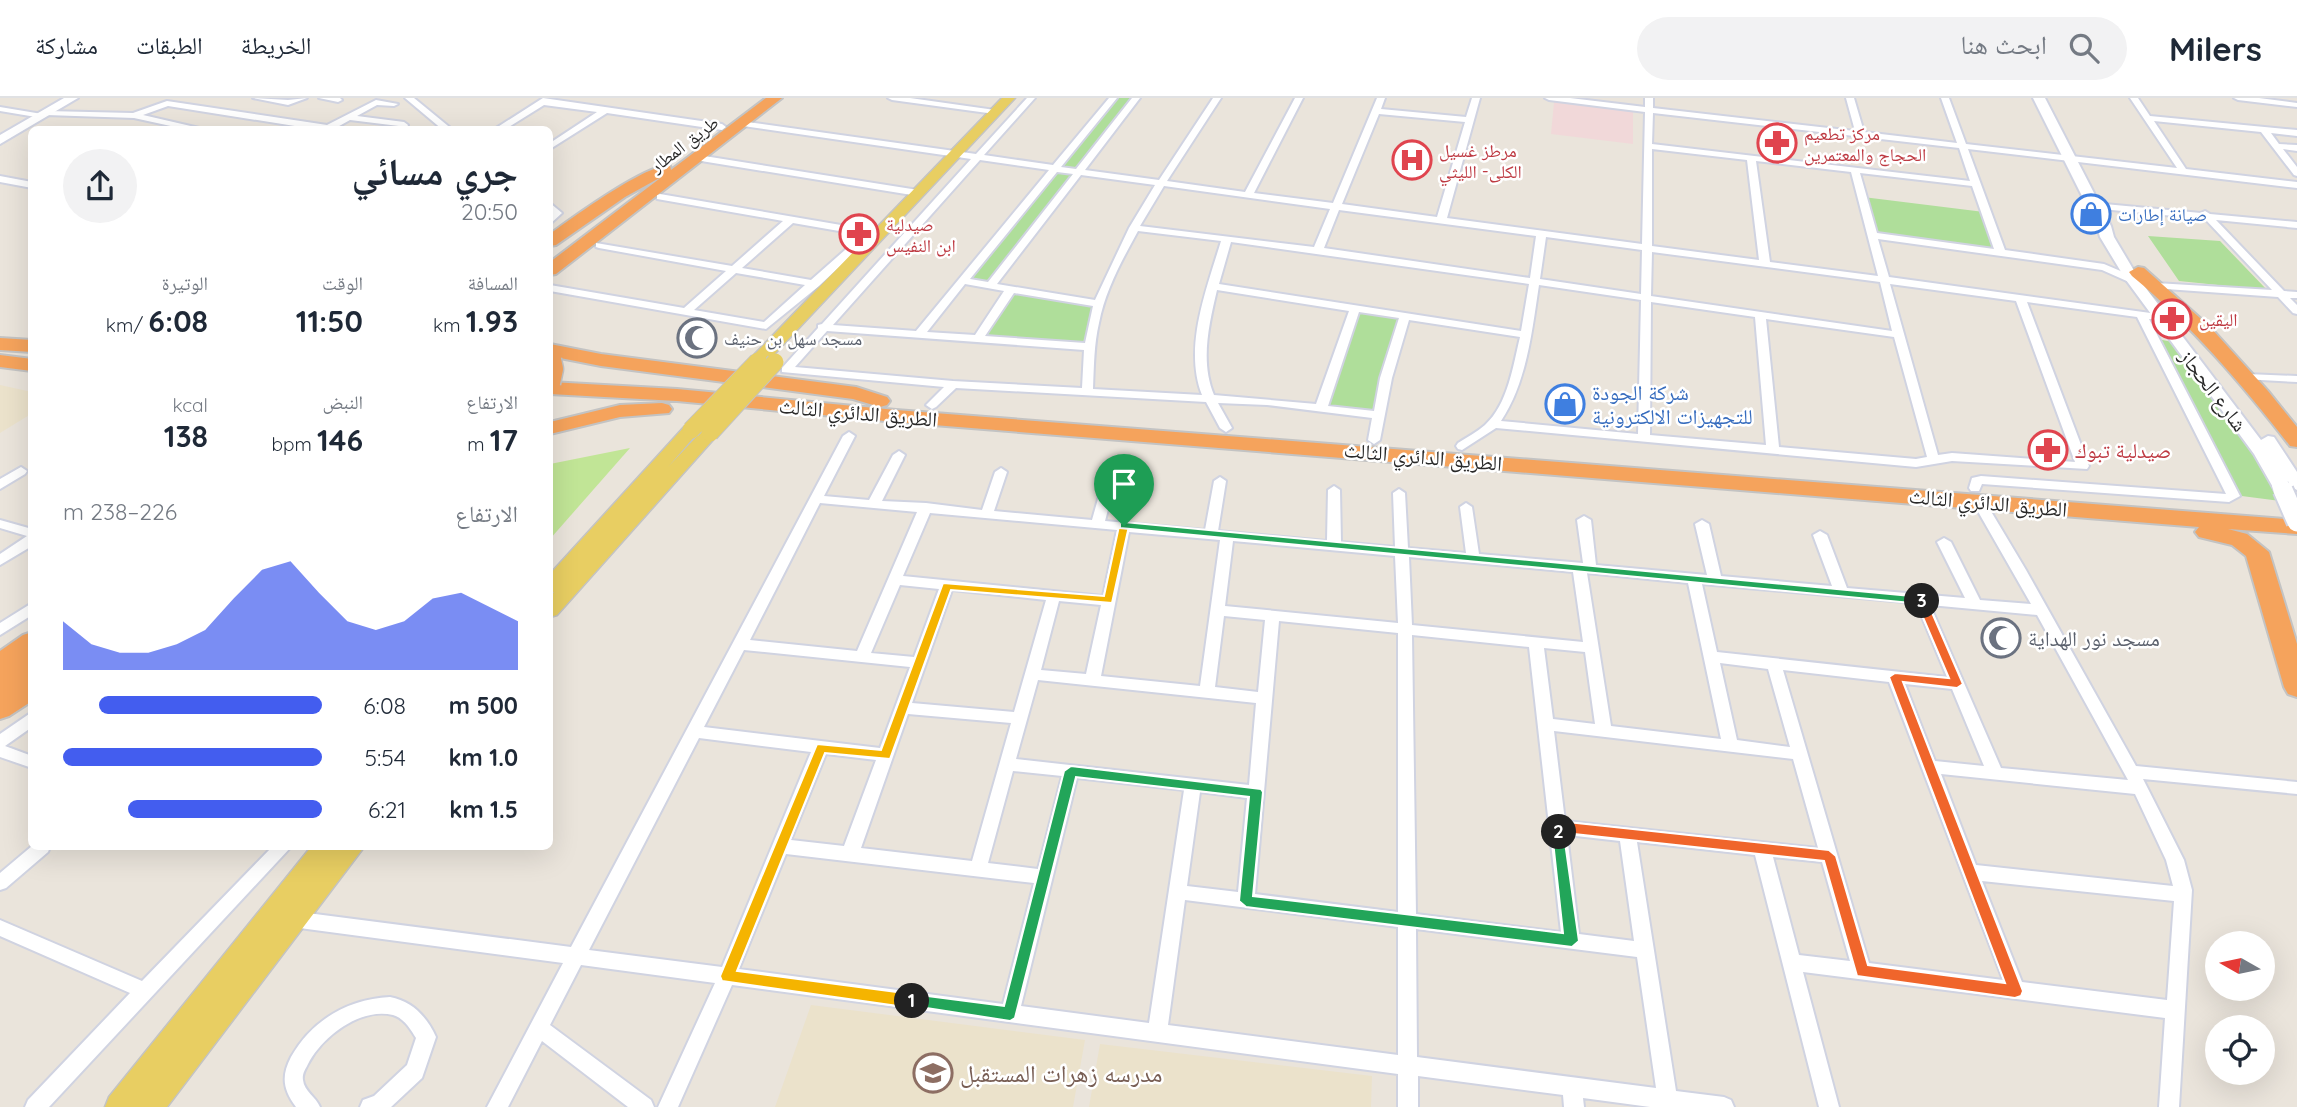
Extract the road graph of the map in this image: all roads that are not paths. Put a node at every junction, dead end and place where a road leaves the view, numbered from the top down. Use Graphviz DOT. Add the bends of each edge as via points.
graph roads {
  1 [pos="72,98"];
  2 [pos="257,98"];
  3 [pos="303,98"];
  4 [pos="323,98"];
  5 [pos="409,98"];
  6 [pos="762,98"];
  7 [pos="775,98"];
  8 [pos="892,98"];
  9 [pos="1009,98"];
  10 [pos="1020,98"];
  11 [pos="1031,98"];
  12 [pos="1113,98"];
  13 [pos="1136,98"];
  14 [pos="1217,98"];
  15 [pos="1299,98"];
  16 [pos="1381,98"];
  17 [pos="1476,98"];
  18 [pos="1549,98"];
  19 [pos="1649,98"];
  20 [pos="1844,98"];
  21 [pos="1850,98"];
  22 [pos="1945,98"];
  23 [pos="2039,98"];
  24 [pos="2134,98"];
  25 [pos="2238,98"];
  26 [pos="338,100"];
  27 [pos="545,100"];
  28 [pos="394,104"];
  29 [pos="2297,105"];
  30 [pos="2,110"];
  31 [pos="1649,110"];
  32 [pos="605,111"];
  33 [pos="1376,111"];
  34 [pos="995,112"];
  35 [pos="44,114"];
  36 [pos="134,116"];
  37 [pos="348,117"];
  38 [pos="2149,118"];
  39 [pos="363,119"];
  40 [pos="1469,120"];
  41 [pos="743,123"];
  42 [pos="404,125"];
  43 [pos="184,126"];
  44 [pos="308,126"];
  45 [pos="332,126"];
  46 [pos="441,126"];
  47 [pos="503,126"];
  48 [pos="722,127"];
  49 [pos="2264,130"];
  50 [pos="2297,133"];
  51 [pos="1860,134"];
  52 [pos="0,140"];
  53 [pos="553,144"];
  54 [pos="1961,145"];
  55 [pos="1648,146"];
  56 [pos="2276,146"];
  57 [pos="2297,148"];
  58 [pos="965,156"];
  59 [pos="2070,158"];
  60 [pos="1751,159"];
  61 [pos="694,161"];
  62 [pos="665,169"];
  63 [pos="1054,169"];
  64 [pos="1855,171"];
  65 [pos="1079,172"];
  66 [pos="2183,172"];
  67 [pos="2297,173"];
  68 [pos="0,179"];
  69 [pos="1161,183"];
  70 [pos="28,184"];
  71 [pos="1975,184"];
  72 [pos="2297,185"];
  73 [pos="918,193"];
  74 [pos="1248,195"];
  75 [pos="660,197"];
  76 [pos="1336,206"];
  77 [pos="2094,206"];
  78 [pos="2205,215"];
  79 [pos="609,219"];
  80 [pos="791,219"];
  81 [pos="1441,221"];
  82 [pos="2282,223"];
  83 [pos="2297,225"];
  84 [pos="1134,228"];
  85 [pos="874,234"];
  86 [pos="1541,235"];
  87 [pos="1873,235"];
  88 [pos="2297,237"];
  89 [pos="1227,238"];
  90 [pos="553,239"];
  91 [pos="599,245"];
  92 [pos="1318,250"];
  93 [pos="1648,250"];
  94 [pos="2000,251"];
  95 [pos="553,255"];
  96 [pos="1765,265"];
  97 [pos="553,267"];
  98 [pos="735,269"];
  99 [pos="2136,276"];
  100 [pos="1533,280"];
  101 [pos="964,281"];
  102 [pos="1886,281"];
  103 [pos="553,283"];
  104 [pos="815,284"];
  105 [pos="990,286"];
  106 [pos="1213,286"];
  107 [pos="2156,286"];
  108 [pos="553,287"];
  109 [pos="1011,289"];
  110 [pos="2280,293"];
  111 [pos="2297,295"];
  112 [pos="1646,297"];
  113 [pos="2020,298"];
  114 [pos="1098,304"];
  115 [pos="1355,308"];
  116 [pos="2297,311"];
  117 [pos="686,312"];
  118 [pos="1760,314"];
  119 [pos="2141,314"];
  120 [pos="1405,316"];
  121 [pos="2161,317"];
  122 [pos="822,327"];
  123 [pos="919,334"];
  124 [pos="1525,335"];
  125 [pos="1899,335"];
  126 [pos="0,336"];
  127 [pos="28,336"];
  128 [pos="978,339"];
  129 [pos="0,344"];
  130 [pos="28,346"];
  131 [pos="1090,347"];
  132 [pos="0,354"];
  133 [pos="28,355"];
  134 [pos="0,361"];
  135 [pos="553,361"];
  136 [pos="767,361"];
  137 [pos="28,364"];
  138 [pos="2247,377"];
  139 [pos="2297,379"];
  140 [pos="953,384"];
  141 [pos="553,386"];
  142 [pos="1087,393"];
  143 [pos="1211,399"];
  144 [pos="932,405"];
  145 [pos="1321,408"];
  146 [pos="896,415"];
  147 [pos="1377,415"];
  148 [pos="1493,425"];
  149 [pos="553,427"];
  150 [pos="1226,428"];
  151 [pos="701,431"];
  152 [pos="849,436"];
  153 [pos="1644,439"];
  154 [pos="1374,440"];
  155 [pos="2297,441"];
  156 [pos="1462,446"];
  157 [pos="1773,450"];
  158 [pos="899,455"];
  159 [pos="1498,456"];
  160 [pos="1933,458"];
  161 [pos="21,471"];
  162 [pos="1112,471"];
  163 [pos="1001,472"];
  164 [pos="1220,481"];
  165 [pos="0,485"];
  166 [pos="2289,485"];
  167 [pos="1334,490"];
  168 [pos="1399,493"];
  169 [pos="1981,497"];
  170 [pos="818,499"];
  171 [pos="874,503"];
  172 [pos="1466,507"];
  173 [pos="926,508"];
  174 [pos="2297,512"];
  175 [pos="987,513"];
  176 [pos="1584,520"];
  177 [pos="1098,523"];
  178 [pos="0,524"];
  179 [pos="1702,524"];
  180 [pos="2297,524"];
  181 [pos="1124,526"];
  182 [pos="28,532"];
  183 [pos="1211,533"];
  184 [pos="1227,535"];
  185 [pos="1820,535"];
  186 [pos="28,542"];
  187 [pos="1944,542"];
  188 [pos="1334,545"];
  189 [pos="1402,551"];
  190 [pos="1473,558"];
  191 [pos="0,560"];
  192 [pos="1585,568"];
  193 [pos="1694,578"];
  194 [pos="895,580"];
  195 [pos="1715,580"];
  196 [pos="553,583"];
  197 [pos="947,585"];
  198 [pos="1841,591"];
  199 [pos="1054,596"];
  200 [pos="1921,599"];
  201 [pos="1108,601"];
  202 [pos="1975,604"];
  203 [pos="553,607"];
  204 [pos="1217,610"];
  205 [pos="2041,610"];
  206 [pos="28,611"];
  207 [pos="1272,616"];
  208 [pos="28,624"];
  209 [pos="0,630"];
  210 [pos="1405,630"];
  211 [pos="1536,643"];
  212 [pos="0,644"];
  213 [pos="28,644"];
  214 [pos="741,644"];
  215 [pos="1592,648"];
  216 [pos="862,657"];
  217 [pos="1711,657"];
  218 [pos="919,663"];
  219 [pos="0,664"];
  220 [pos="1774,664"];
  221 [pos="28,665"];
  222 [pos="1031,674"];
  223 [pos="1895,677"];
  224 [pos="1093,681"];
  225 [pos="1957,684"];
  226 [pos="0,686"];
  227 [pos="2297,687"];
  228 [pos="28,690"];
  229 [pos="1207,692"];
  230 [pos="1264,698"];
  231 [pos="903,708"];
  232 [pos="0,709"];
  233 [pos="1019,718"];
  234 [pos="28,721"];
  235 [pos="1545,724"];
  236 [pos="1604,731"];
  237 [pos="696,732"];
  238 [pos="0,742"];
  239 [pos="1730,746"];
  240 [pos="821,747"];
  241 [pos="0,751"];
  242 [pos="1800,754"];
  243 [pos="885,755"];
  244 [pos="28,761"];
  245 [pos="1007,764"];
  246 [pos="1930,766"];
  247 [pos="1071,771"];
  248 [pos="2132,772"];
  249 [pos="1995,773"];
  250 [pos="1193,786"];
  251 [pos="2140,788"];
  252 [pos="2297,788"];
  253 [pos="1256,792"];
  254 [pos="1558,827"];
  255 [pos="1627,834"];
  256 [pos="781,846"];
  257 [pos="1762,849"];
  258 [pos="39,850"];
  259 [pos="273,850"];
  260 [pos="324,850"];
  261 [pos="349,850"];
  262 [pos="850,854"];
  263 [pos="1829,856"];
  264 [pos="978,869"];
  265 [pos="1971,872"];
  266 [pos="1044,877"];
  267 [pos="0,884"];
  268 [pos="1178,892"];
  269 [pos="2183,895"];
  270 [pos="1246,901"];
  271 [pos="292,919"];
  272 [pos="1406,920"];
  273 [pos="0,928"];
  274 [pos="1572,941"];
  275 [pos="1645,950"];
  276 [pos="576,957"];
  277 [pos="1791,962"];
  278 [pos="1862,971"];
  279 [pos="727,976"];
  280 [pos="145,991"];
  281 [pos="2015,991"];
  282 [pos="2174,1010"];
  283 [pos="1010,1013"];
  284 [pos="539,1028"];
  285 [pos="1157,1033"];
  286 [pos="1408,1066"];
  287 [pos="1573,1097"];
  288 [pos="1668,1100"];
  289 [pos="36,1107"];
  290 [pos="120,1107"];
  291 [pos="149,1107"];
  292 [pos="310,1107"];
  293 [pos="370,1107"];
  294 [pos="497,1107"];
  295 [pos="644,1107"];
  296 [pos="668,1107"];
  297 [pos="1408,1107"];
  298 [pos="1724,1107"];
  299 [pos="1829,1107"];
  300 [pos="2169,1107"];
  1 -- 35 [label="main road"];
  2 -- 3 [label="street" via="288,103"];
  4 -- 26 [label="street"];
  5 -- 28 [label="street"];
  5 -- 46 [label="street" via="422,104"];
  6 -- 48 [label="highway, طريق المطار"];
  7 -- 41 [label="highway, طريق المطار"];
  8 -- 34 [label="street"];
  9 -- 34 [label="main road"];
  10 -- 58 [label="main road"];
  11 -- 58 [label="street"];
  12 -- 63 [label="street"];
  13 -- 65 [label="street"];
  14 -- 69 [label="street"];
  15 -- 74 [label="street"];
  16 -- 33 [label="street"];
  17 -- 40 [label="street"];
  18 -- 31 [label="street"];
  19 -- 31 [label="street"];
  20 -- 21 [label="street"];
  21 -- 51 [label="street"];
  22 -- 54 [label="street"];
  23 -- 59 [label="main road, شارع الحجاز"];
  24 -- 38 [label="street"];
  25 -- 29 [label="street"];
  27 -- 32 [label="street"];
  27 -- 47 [label="street"];
  28 -- 37 [label="street" via="376,102"];
  28 -- 39 [label="street"];
  30 -- 35 [label="street"];
  31 -- 51 [label="street"];
  31 -- 55 [label="street"];
  32 -- 48 [label="street"];
  32 -- 53 [label="street"];
  33 -- 40 [label="street"];
  33 -- 76 [label="street"];
  34 -- 58 [label="main road"];
  35 -- 36 [label="street"];
  35 -- 52 [label="main road"];
  36 -- 43 [label="street"];
  36 -- 44 [label="street" via="167,103"];
  37 -- 39 [label="street"];
  37 -- 45 [label="street"];
  38 -- 49 [label="street"];
  38 -- 66 [label="street"];
  39 -- 42 [label="street"];
  40 -- 81 [label="street"];
  41 -- 58 [label="street"];
  41 -- 61 [label="highway, طريق المطار"];
  48 -- 62 [label="highway, طريق المطار"];
  49 -- 50 [label="street"];
  49 -- 56 [label="street"];
  51 -- 54 [label="street"];
  54 -- 59 [label="street"];
  54 -- 71 [label="street"];
  55 -- 60 [label="street"];
  55 -- 93 [label="street"];
  56 -- 57 [label="street"];
  56 -- 67 [label="street"];
  58 -- 63 [label="street"];
  58 -- 73 [label="main road"];
  58 -- 122 [label="street"];
  58 -- 136 [label="main road"];
  59 -- 66 [label="street"];
  59 -- 77 [label="main road, شارع الحجاز"];
  60 -- 64 [label="street"];
  60 -- 96 [label="street"];
  61 -- 73 [label="street"];
  61 -- 75 [label="highway"];
  61 -- 79 [label="highway, طريق المطار"];
  62 -- 79 [label="highway, طريق المطار"];
  62 -- 90 [label="highway"];
  63 -- 65 [label="street"];
  63 -- 101 [label="street"];
  64 -- 71 [label="street"];
  64 -- 87 [label="street"];
  65 -- 69 [label="street"];
  65 -- 105 [label="street"];
  66 -- 72 [label="street"];
  68 -- 70 [label="street"];
  69 -- 74 [label="street"];
  69 -- 84 [label="street"];
  71 -- 94 [label="street"];
  73 -- 85 [label="main road"];
  74 -- 76 [label="street"];
  75 -- 80 [label="street"];
  75 -- 91 [label="highway"];
  76 -- 81 [label="street"];
  76 -- 92 [label="street"];
  77 -- 78 [label="street"];
  77 -- 99 [label="main road, شارع الحجاز" via="2107,237"];
  78 -- 82 [label="street"];
  78 -- 110 [label="street"];
  79 -- 95 [label="highway"];
  79 -- 97 [label="highway"];
  80 -- 85 [label="street"];
  80 -- 98 [label="street"];
  81 -- 86 [label="street"];
  82 -- 83 [label="street"];
  82 -- 88 [label="street"];
  84 -- 89 [label="street"];
  84 -- 114 [label="street"];
  85 -- 104 [label="street"];
  85 -- 136 [label="main road"];
  86 -- 93 [label="street"];
  86 -- 100 [label="street"];
  87 -- 94 [label="street"];
  87 -- 102 [label="street"];
  89 -- 92 [label="street"];
  89 -- 106 [label="street"];
  91 -- 98 [label="street"];
  91 -- 103 [label="highway"];
  92 -- 100 [label="street"];
  93 -- 96 [label="street"];
  93 -- 112 [label="street"];
  94 -- 99 [label="street"];
  96 -- 102 [label="street"];
  98 -- 104 [label="street"];
  98 -- 117 [label="street"];
  99 -- 107 [label="highway"];
  99 -- 121 [label="main road, شارع الحجاز"];
  99 -- 166 [label="main road, شارع الحجاز" via="2271,445"];
  100 -- 112 [label="street"];
  100 -- 124 [label="street"];
  101 -- 105 [label="street"];
  101 -- 123 [label="street"];
  102 -- 113 [label="street"];
  102 -- 125 [label="street"];
  104 -- 117 [label="street" via="766,326"];
  105 -- 109 [label="street"];
  106 -- 115 [label="street"];
  106 -- 143 [label="street" via="1202,362"];
  107 -- 110 [label="street"];
  107 -- 138 [label="highway"];
  108 -- 117 [label="street"];
  109 -- 114 [label="street"];
  109 -- 128 [label="street"];
  110 -- 111 [label="street"];
  110 -- 116 [label="street"];
  112 -- 118 [label="street"];
  112 -- 153 [label="street"];
  113 -- 119 [label="street"];
  113 -- 160 [label="street" via="2083,466"];
  114 -- 131 [label="street"];
  115 -- 120 [label="street"];
  115 -- 145 [label="street"];
  118 -- 125 [label="street"];
  118 -- 157 [label="street"];
  119 -- 121 [label="street"];
  119 -- 169 [label="street" via="2234,496 1981,480 1976,481"];
  120 -- 124 [label="street"];
  120 -- 147 [label="street"];
  121 -- 166 [label="main road, شارع الحجاز"];
  122 -- 123 [label="street"];
  122 -- 140 [label="street" via="786,370"];
  123 -- 128 [label="street"];
  124 -- 148 [label="street" via="1511,392"];
  125 -- 160 [label="street"];
  126 -- 127 [label="highway"];
  128 -- 131 [label="street"];
  129 -- 130 [label="highway"];
  131 -- 142 [label="street"];
  132 -- 133 [label="highway"];
  134 -- 137 [label="highway"];
  135 -- 144 [label="highway, الطريق الدائري الثالث"];
  136 -- 151 [label="main road, bridge"];
  138 -- 139 [label="street"];
  138 -- 155 [label="highway"];
  140 -- 142 [label="street"];
  140 -- 144 [label="street"];
  141 -- 146 [label="highway, الطريق الدائري الثالث"];
  142 -- 143 [label="street"];
  143 -- 145 [label="street"];
  143 -- 150 [label="street"];
  144 -- 150 [label="highway, الطريق الدائري الثالث"];
  145 -- 147 [label="street"];
  146 -- 149 [label="highway" via="853,418 638,409"];
  146 -- 159 [label="highway, الطريق الدائري الثالث"];
  147 -- 154 [label="street"];
  148 -- 153 [label="street"];
  148 -- 156 [label="street"];
  150 -- 154 [label="highway, الطريق الدائري الثالث"];
  151 -- 196 [label="main road"];
  151 -- 203 [label="main road"];
  152 -- 170 [label="street"];
  153 -- 157 [label="street"];
  154 -- 156 [label="highway, الطريق الدائري الثالث"];
  156 -- 159 [label="highway, الطريق الدائري الثالث"];
  157 -- 160 [label="street" via="1916,463"];
  158 -- 171 [label="street"];
  159 -- 169 [label="highway, الطريق الدائري الثالث"];
  161 -- 165 [label="street"];
  162 -- 177 [label="street"];
  163 -- 175 [label="street"];
  164 -- 183 [label="street"];
  166 -- 180 [label="main road, شارع الحجاز, bridge"];
  167 -- 188 [label="street"];
  168 -- 189 [label="street"];
  169 -- 174 [label="highway, الطريق الدائري الثالث"];
  169 -- 180 [label="highway, الطريق الدائري الثالث"];
  169 -- 205 [label="street"];
  169 -- 227 [label="highway" via="2093,522 2215,533 2249,545 2261,561"];
  170 -- 171 [label="street"];
  170 -- 214 [label="street"];
  171 -- 173 [label="street"];
  172 -- 190 [label="street"];
  173 -- 175 [label="street"];
  173 -- 194 [label="street"];
  175 -- 177 [label="street"];
  176 -- 192 [label="street"];
  177 -- 181 [label="street"];
  178 -- 182 [label="street"];
  179 -- 195 [label="street"];
  181 -- 183 [label="street"];
  181 -- 201 [label="street"];
  183 -- 184 [label="street"];
  184 -- 188 [label="street"];
  184 -- 204 [label="street"];
  185 -- 198 [label="street"];
  186 -- 191 [label="street"];
  187 -- 202 [label="street"];
  188 -- 189 [label="street"];
  189 -- 190 [label="street"];
  189 -- 210 [label="street"];
  190 -- 192 [label="street"];
  192 -- 193 [label="street"];
  192 -- 215 [label="street"];
  193 -- 195 [label="street"];
  193 -- 217 [label="street"];
  194 -- 197 [label="street"];
  194 -- 216 [label="street"];
  195 -- 198 [label="street"];
  197 -- 199 [label="street"];
  197 -- 218 [label="street"];
  198 -- 200 [label="street"];
  199 -- 201 [label="street"];
  199 -- 222 [label="street"];
  200 -- 202 [label="street"];
  200 -- 225 [label="street"];
  201 -- 224 [label="street"];
  202 -- 205 [label="street"];
  204 -- 207 [label="street"];
  204 -- 229 [label="street"];
  205 -- 248 [label="street"];
  206 -- 209 [label="street"];
  207 -- 210 [label="street"];
  207 -- 230 [label="street"];
  208 -- 212 [label="highway"];
  210 -- 211 [label="street"];
  210 -- 272 [label="street"];
  211 -- 215 [label="street"];
  211 -- 235 [label="street"];
  213 -- 219 [label="highway"];
  214 -- 216 [label="street"];
  214 -- 237 [label="street"];
  215 -- 236 [label="street"];
  216 -- 218 [label="street"];
  217 -- 220 [label="street"];
  217 -- 239 [label="street"];
  218 -- 231 [label="street"];
  220 -- 223 [label="street"];
  220 -- 242 [label="street"];
  221 -- 226 [label="highway"];
  222 -- 224 [label="street"];
  222 -- 233 [label="street"];
  223 -- 225 [label="street"];
  223 -- 246 [label="street"];
  224 -- 229 [label="street"];
  225 -- 249 [label="street"];
  228 -- 232 [label="highway"];
  229 -- 230 [label="street"];
  230 -- 253 [label="street"];
  231 -- 233 [label="street"];
  231 -- 243 [label="street"];
  233 -- 245 [label="street"];
  234 -- 238 [label="street"];
  235 -- 236 [label="street"];
  235 -- 254 [label="street"];
  236 -- 239 [label="street"];
  237 -- 240 [label="street"];
  237 -- 276 [label="street"];
  239 -- 242 [label="street"];
  240 -- 243 [label="street"];
  240 -- 256 [label="street"];
  241 -- 244 [label="street"];
  242 -- 263 [label="street"];
  243 -- 262 [label="street"];
  245 -- 247 [label="street"];
  245 -- 264 [label="street"];
  246 -- 249 [label="street"];
  246 -- 265 [label="street"];
  247 -- 250 [label="street"];
  247 -- 266 [label="street"];
  248 -- 251 [label="street"];
  248 -- 252 [label="street"];
  249 -- 251 [label="street"];
  250 -- 253 [label="street"];
  250 -- 268 [label="street"];
  251 -- 269 [label="street" via="2175,860"];
  253 -- 270 [label="street"];
  254 -- 255 [label="street"];
  254 -- 274 [label="street"];
  255 -- 257 [label="street"];
  255 -- 275 [label="street"];
  256 -- 262 [label="street"];
  256 -- 279 [label="street"];
  257 -- 263 [label="street"];
  257 -- 277 [label="street"];
  258 -- 267 [label="street"];
  259 -- 280 [label="street"];
  260 -- 290 [label="main road"];
  261 -- 271 [label="main road"];
  262 -- 264 [label="street"];
  263 -- 278 [label="street"];
  264 -- 266 [label="street"];
  265 -- 269 [label="street"];
  265 -- 281 [label="street"];
  266 -- 283 [label="street"];
  268 -- 270 [label="street"];
  268 -- 285 [label="street"];
  269 -- 282 [label="street"];
  270 -- 272 [label="street"];
  271 -- 276 [label="street"];
  271 -- 291 [label="main road"];
  272 -- 274 [label="street"];
  272 -- 286 [label="street"];
  273 -- 280 [label="street"];
  274 -- 275 [label="street"];
  275 -- 288 [label="street"];
  276 -- 279 [label="street"];
  276 -- 284 [label="street"];
  277 -- 278 [label="street"];
  277 -- 299 [label="street"];
  278 -- 281 [label="street"];
  279 -- 283 [label="street"];
  279 -- 296 [label="street"];
  280 -- 289 [label="street"];
  281 -- 282 [label="street"];
  282 -- 300 [label="street"];
  283 -- 285 [label="street"];
  284 -- 294 [label="street"];
  284 -- 295 [label="street"];
  285 -- 286 [label="street"];
  286 -- 287 [label="street"];
  286 -- 297 [label="street"];
  287 -- 288 [label="street"];
  288 -- 298 [label="street"];
  292 -- 293 [label="street" via="297,1094 292,1076 305,1046 335,1021 391,1006 413,1017 426,1037 415,1071 380,1104"];
}
